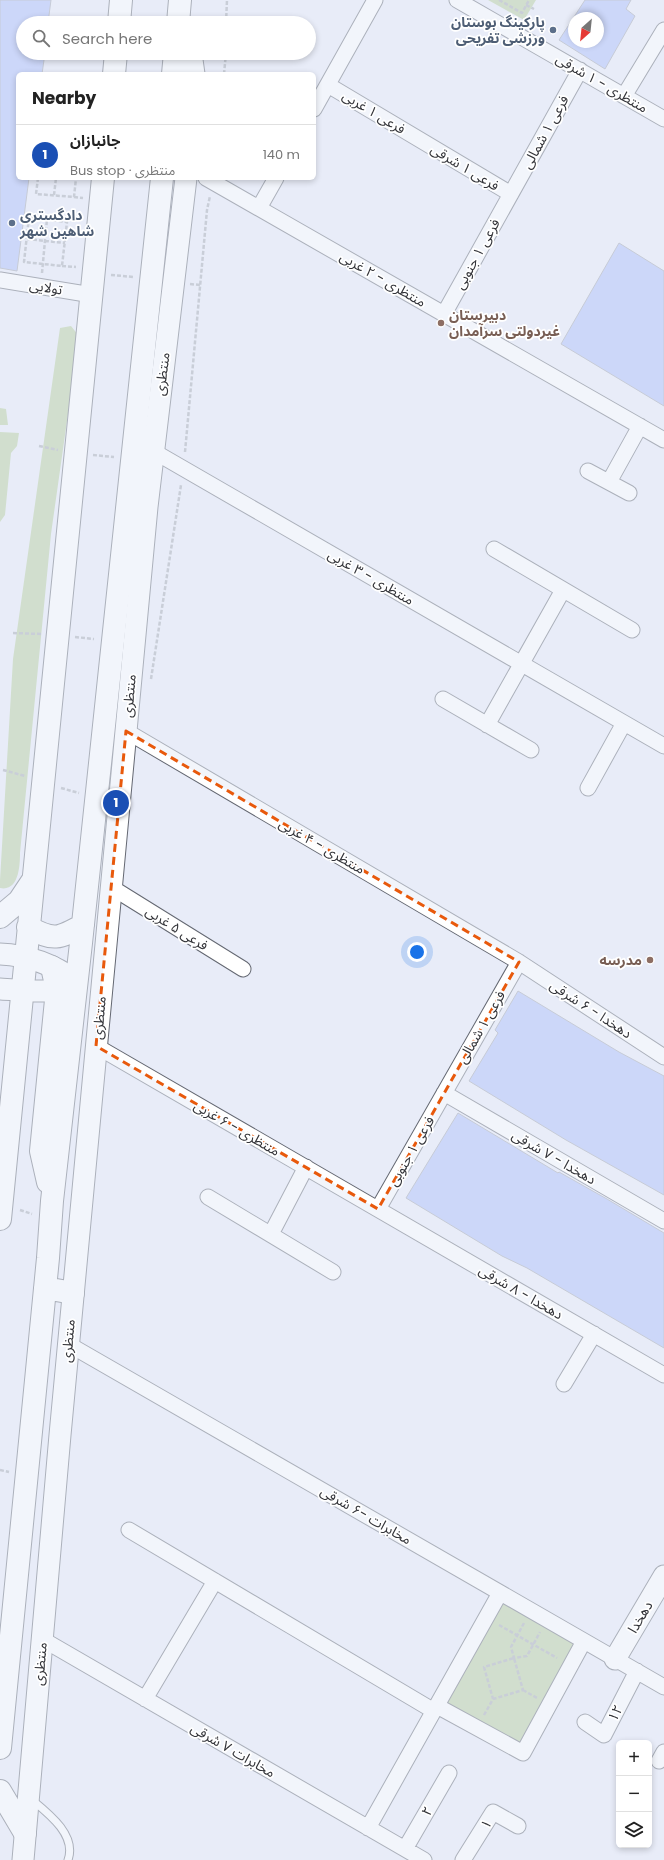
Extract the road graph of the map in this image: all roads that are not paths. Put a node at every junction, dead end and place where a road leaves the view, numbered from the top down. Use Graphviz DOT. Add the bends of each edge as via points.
graph roads {
  1 [pos="121,0"];
  2 [pos="180,0"];
  3 [pos="375,0"];
  4 [pos="457,0"];
  5 [pos="120,16"];
  6 [pos="179,16"];
  7 [pos="664,30"];
  8 [pos="115,60"];
  9 [pos="174,60"];
  10 [pos="192,60"];
  11 [pos="580,70"];
  12 [pos="114,72"];
  13 [pos="173,72"];
  14 [pos="194,72"];
  15 [pos="328,85"];
  16 [pos="624,96"];
  17 [pos="316,106"];
  18 [pos="664,119"];
  19 [pos="419,139"];
  20 [pos="103,180"];
  21 [pos="162,180"];
  22 [pos="186,180"];
  23 [pos="210,180"];
  24 [pos="275,180"];
  25 [pos="511,194"];
  26 [pos="259,208"];
  27 [pos="0,280"];
  28 [pos="92,295"];
  29 [pos="444,314"];
  30 [pos="640,426"];
  31 [pos="664,440"];
  32 [pos="153,451"];
  33 [pos="588,471"];
  34 [pos="609,482"];
  35 [pos="629,493"];
  36 [pos="494,549"];
  37 [pos="563,590"];
  38 [pos="632,630"];
  39 [pos="521,664"];
  40 [pos="443,699"];
  41 [pos="624,723"];
  42 [pos="487,725"];
  43 [pos="126,731"];
  44 [pos="664,746"];
  45 [pos="531,750"];
  46 [pos="588,788"];
  47 [pos="34,878"];
  48 [pos="112,888"];
  49 [pos="0,917"];
  50 [pos="83,925"];
  51 [pos="28,927"];
  52 [pos="0,954"];
  53 [pos="26,958"];
  54 [pos="519,962"];
  55 [pos="52,967"];
  56 [pos="243,969"];
  57 [pos="69,985"];
  58 [pos="11,990"];
  59 [pos="96,1046"];
  60 [pos="664,1057"];
  61 [pos="7,1060"];
  62 [pos="49,1070"];
  63 [pos="444,1093"];
  64 [pos="306,1167"];
  65 [pos="208,1197"];
  66 [pos="52,1201"];
  67 [pos="378,1209"];
  68 [pos="0,1219"];
  69 [pos="664,1221"];
  70 [pos="270,1234"];
  71 [pos="333,1272"];
  72 [pos="45,1288"];
  73 [pos="73,1293"];
  74 [pos="594,1334"];
  75 [pos="68,1344"];
  76 [pos="664,1375"];
  77 [pos="564,1384"];
  78 [pos="129,1530"];
  79 [pos="664,1576"];
  80 [pos="215,1582"];
  81 [pos="500,1593"];
  82 [pos="42,1639"];
  83 [pos="584,1641"];
  84 [pos="615,1659"];
  85 [pos="637,1672"];
  86 [pos="664,1687"];
  87 [pos="144,1699"];
  88 [pos="435,1708"];
  89 [pos="585,1722"];
  90 [pos="0,1748"];
  91 [pos="449,1773"];
  92 [pos="0,1791"];
  93 [pos="28,1797"];
  94 [pos="518,1826"];
  95 [pos="368,1828"];
  96 [pos="25,1833"];
  97 [pos="405,1849"];
  98 [pos="23,1860"];
  99 [pos="68,1860"];
  100 [pos="424,1860"];
  101 [pos="463,1860"];
  1 -- 5 [label="main road"];
  2 -- 6 [label="main road"];
  3 -- 15 [label="street"];
  4 -- 11 [label="street, منتظری - ۱ شرقی"];
  7 -- 16 [label="street"];
  8 -- 12 [label="main road"];
  9 -- 13 [label="main road"];
  10 -- 14 [label="street"];
  11 -- 16 [label="street, منتظری - ۱ شرقی"];
  11 -- 25 [label="street, فرعی ۱ شمالی"];
  15 -- 17 [label="street"];
  15 -- 19 [label="street, فرعی ۱ غربی"];
  16 -- 18 [label="street, منتظری - ۱ شرقی"];
  19 -- 25 [label="street, فرعی ۱ شرقی"];
  20 -- 28 [label="main road"];
  21 -- 50 [label="main road, منتظری"];
  22 -- 32 [label="street, منتظری"];
  23 -- 26 [label="street, منتظری - ۲ غربی"];
  24 -- 26 [label="street"];
  25 -- 29 [label="street, فرعی ۱ جنوبی"];
  26 -- 29 [label="street, منتظری - ۲ غربی"];
  27 -- 28 [label="street, تولایی"];
  28 -- 47 [label="main road"];
  29 -- 30 [label="street, منتظری - ۲ غربی"];
  30 -- 31 [label="street, منتظری - ۲ غربی"];
  30 -- 34 [label="street"];
  32 -- 39 [label="street, منتظری - ۳ غربی"];
  32 -- 43 [label="street, منتظری"];
  33 -- 34 [label="street"];
  34 -- 35 [label="street"];
  36 -- 37 [label="street"];
  37 -- 38 [label="street"];
  37 -- 39 [label="street"];
  39 -- 41 [label="street, منتظری - ۳ غربی"];
  39 -- 42 [label="street"];
  40 -- 42 [label="street"];
  41 -- 44 [label="street, منتظری - ۳ غربی"];
  41 -- 46 [label="street"];
  42 -- 45 [label="street"];
  43 -- 48 [label="street, منتظری"];
  43 -- 54 [label="street, منتظری - ۴ غربی"];
  47 -- 49 [label="main road" via="19,901"];
  47 -- 51 [label="main road"];
  48 -- 56 [label="street, فرعی ۵ غربی"];
  48 -- 59 [label="street, منتظری"];
  50 -- 51 [label="main road" via="63,937 43,935"];
  50 -- 57 [label="main road, منتظری"];
  51 -- 53 [label="main road"];
  52 -- 53 [label="street"];
  53 -- 55 [label="street"];
  53 -- 58 [label="main road"];
  54 -- 60 [label="street, دهخدا - ۶ شرقی"];
  54 -- 63 [label="street, فرعی ۱ شمالی"];
  55 -- 57 [label="main road"];
  57 -- 58 [label="street"];
  57 -- 62 [label="main road"];
  57 -- 66 [label="main road, منتظری"];
  58 -- 61 [label="main road"];
  59 -- 64 [label="street, منتظری - ۶ غربی"];
  59 -- 73 [label="street, منتظری"];
  61 -- 62 [label="main road" via="35,1061 42,1063"];
  61 -- 68 [label="main road" via="11,1102"];
  62 -- 66 [label="main road" via="41,1151"];
  63 -- 67 [label="street, فرعی ۱ جنوبی"];
  63 -- 69 [label="street, دهخدا - ۷ شرقی"];
  64 -- 67 [label="street, منتظری - ۶ غربی"];
  64 -- 70 [label="street"];
  65 -- 70 [label="street"];
  66 -- 72 [label="main road, منتظری"];
  67 -- 74 [label="street, دهخدا - ۸ شرقی"];
  70 -- 71 [label="street"];
  72 -- 73 [label="main road"];
  72 -- 90 [label="main road, منتظری"];
  73 -- 75 [label="street, منتظری"];
  74 -- 76 [label="street, دهخدا - ۸ شرقی"];
  74 -- 77 [label="street"];
  75 -- 81 [label="street, مخابرات -۶ شرقی"];
  75 -- 82 [label="street, منتظری"];
  78 -- 80 [label="street"];
  79 -- 84 [label="street, دهخدا"];
  80 -- 87 [label="street"];
  80 -- 88 [label="street"];
  81 -- 83 [label="street, مخابرات -۶ شرقی"];
  81 -- 88 [label="street"];
  82 -- 87 [label="street, مخابرات ۷ شرقی"];
  82 -- 93 [label="street, منتظری"];
  83 -- 84 [label="street, مخابرات -۶ شرقی"];
  83 -- 88 [label="street" via="523,1753"];
  84 -- 85 [label="street, مخابرات -۶ شرقی"];
  85 -- 86 [label="street, مخابرات -۶ شرقی"];
  85 -- 89 [label="street, ۱۲" via="604,1735"];
  87 -- 95 [label="street, مخابرات ۷ شرقی"];
  88 -- 95 [label="street"];
  91 -- 97 [label="street, ۲"];
  92 -- 96 [label="main road"];
  93 -- 96 [label="street, منتظری"];
  93 -- 99 [label="lane" via="67,1837"];
  94 -- 101 [label="street, ۱" via="493,1812"];
  95 -- 97 [label="street, مخابرات ۷ شرقی"];
  96 -- 98 [label="street, منتظری"];
  97 -- 100 [label="street, مخابرات ۷ شرقی"];
}
